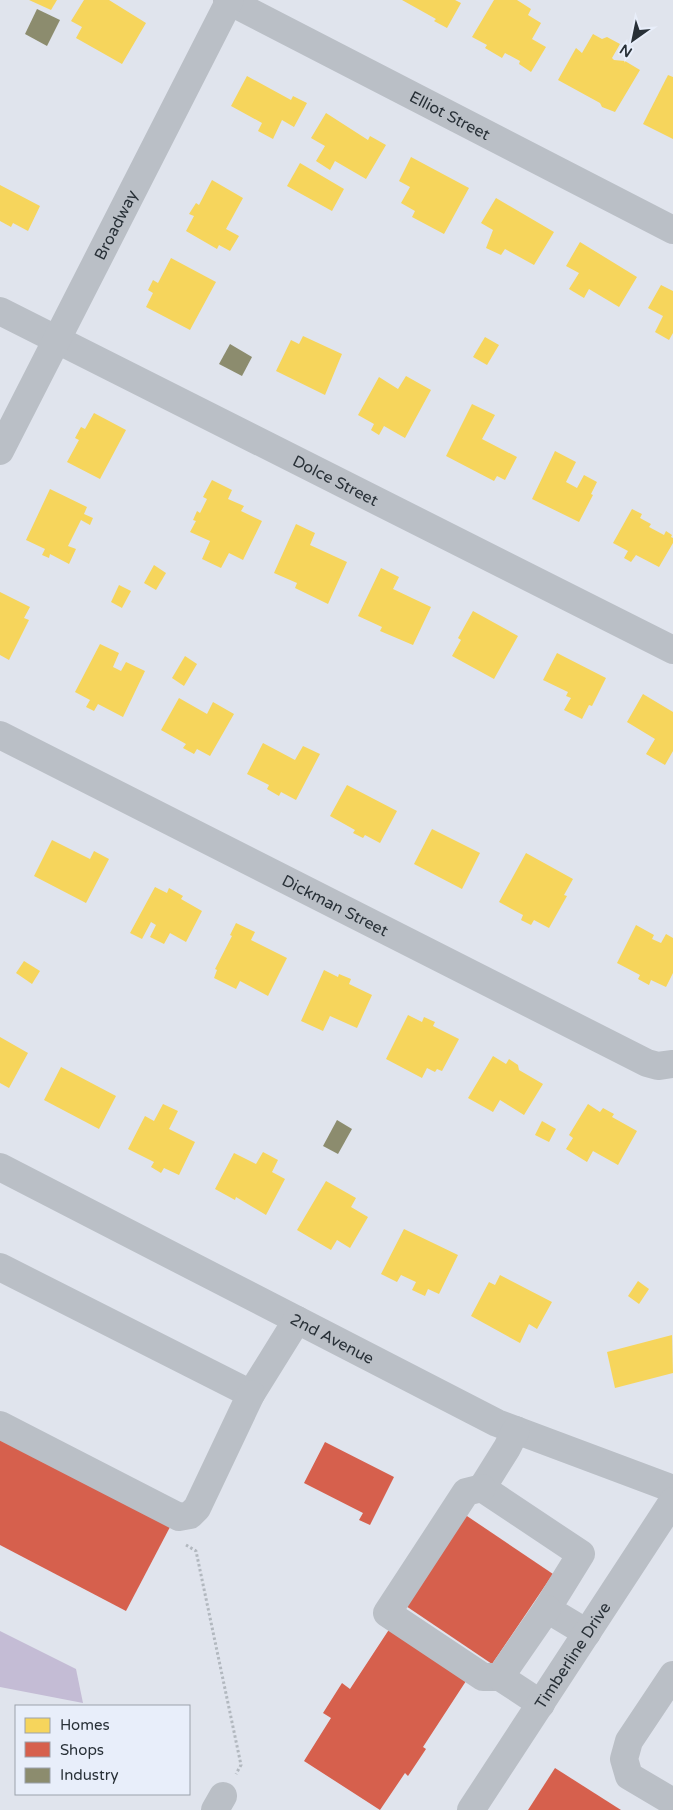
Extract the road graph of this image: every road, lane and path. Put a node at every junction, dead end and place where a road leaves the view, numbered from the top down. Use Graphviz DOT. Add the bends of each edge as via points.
graph roads {
  1 [pos="229,0"];
  2 [pos="673,230"];
  3 [pos="0,310"];
  4 [pos="58,340"];
  5 [pos="0,450"];
  6 [pos="673,650"];
  7 [pos="0,735"];
  8 [pos="673,1064"];
  9 [pos="0,1167"];
  10 [pos="0,1267"];
  11 [pos="297,1320"];
  12 [pos="251,1394"];
  13 [pos="0,1426"];
  14 [pos="516,1430"];
  15 [pos="482,1488"];
  16 [pos="673,1489"];
  17 [pos="673,1501"];
  18 [pos="182,1542"];
  19 [pos="547,1609"];
  20 [pos="587,1633"];
  21 [pos="673,1675"];
  22 [pos="500,1677"];
  23 [pos="541,1704"];
  24 [pos="673,1802"];
  25 [pos="219,1803"];
  26 [pos="471,1810"];
  1 -- 2 [label="street, Elliot Street"];
  1 -- 4 [label="street, Broadway"];
  3 -- 4 [label="street, Dolce Street"];
  4 -- 5 [label="street, Broadway"];
  4 -- 6 [label="street, Dolce Street"];
  7 -- 8 [label="street, Dickman Street" via="647,1063 658,1066"];
  9 -- 11 [label="street, 2nd Avenue"];
  10 -- 12 [label="street"];
  11 -- 12 [label="street"];
  11 -- 14 [label="street, 2nd Avenue"];
  12 -- 13 [label="street" via="197,1508 190,1515 179,1518"];
  14 -- 15 [label="street"];
  14 -- 16 [label="street, 2nd Avenue"];
  15 -- 19 [label="street" via="581,1554"];
  15 -- 22 [label="street" via="466,1492 387,1613 483,1677"];
  17 -- 20 [label="street, Timberline Drive"];
  18 -- 25 [label="path" via="196,1551 241,1765"];
  19 -- 20 [label="street"];
  19 -- 22 [label="street"];
  20 -- 23 [label="street, Timberline Drive"];
  21 -- 24 [label="street" via="629,1741 624,1759 629,1776"];
  22 -- 23 [label="street"];
  23 -- 26 [label="street, Timberline Drive"];
}
